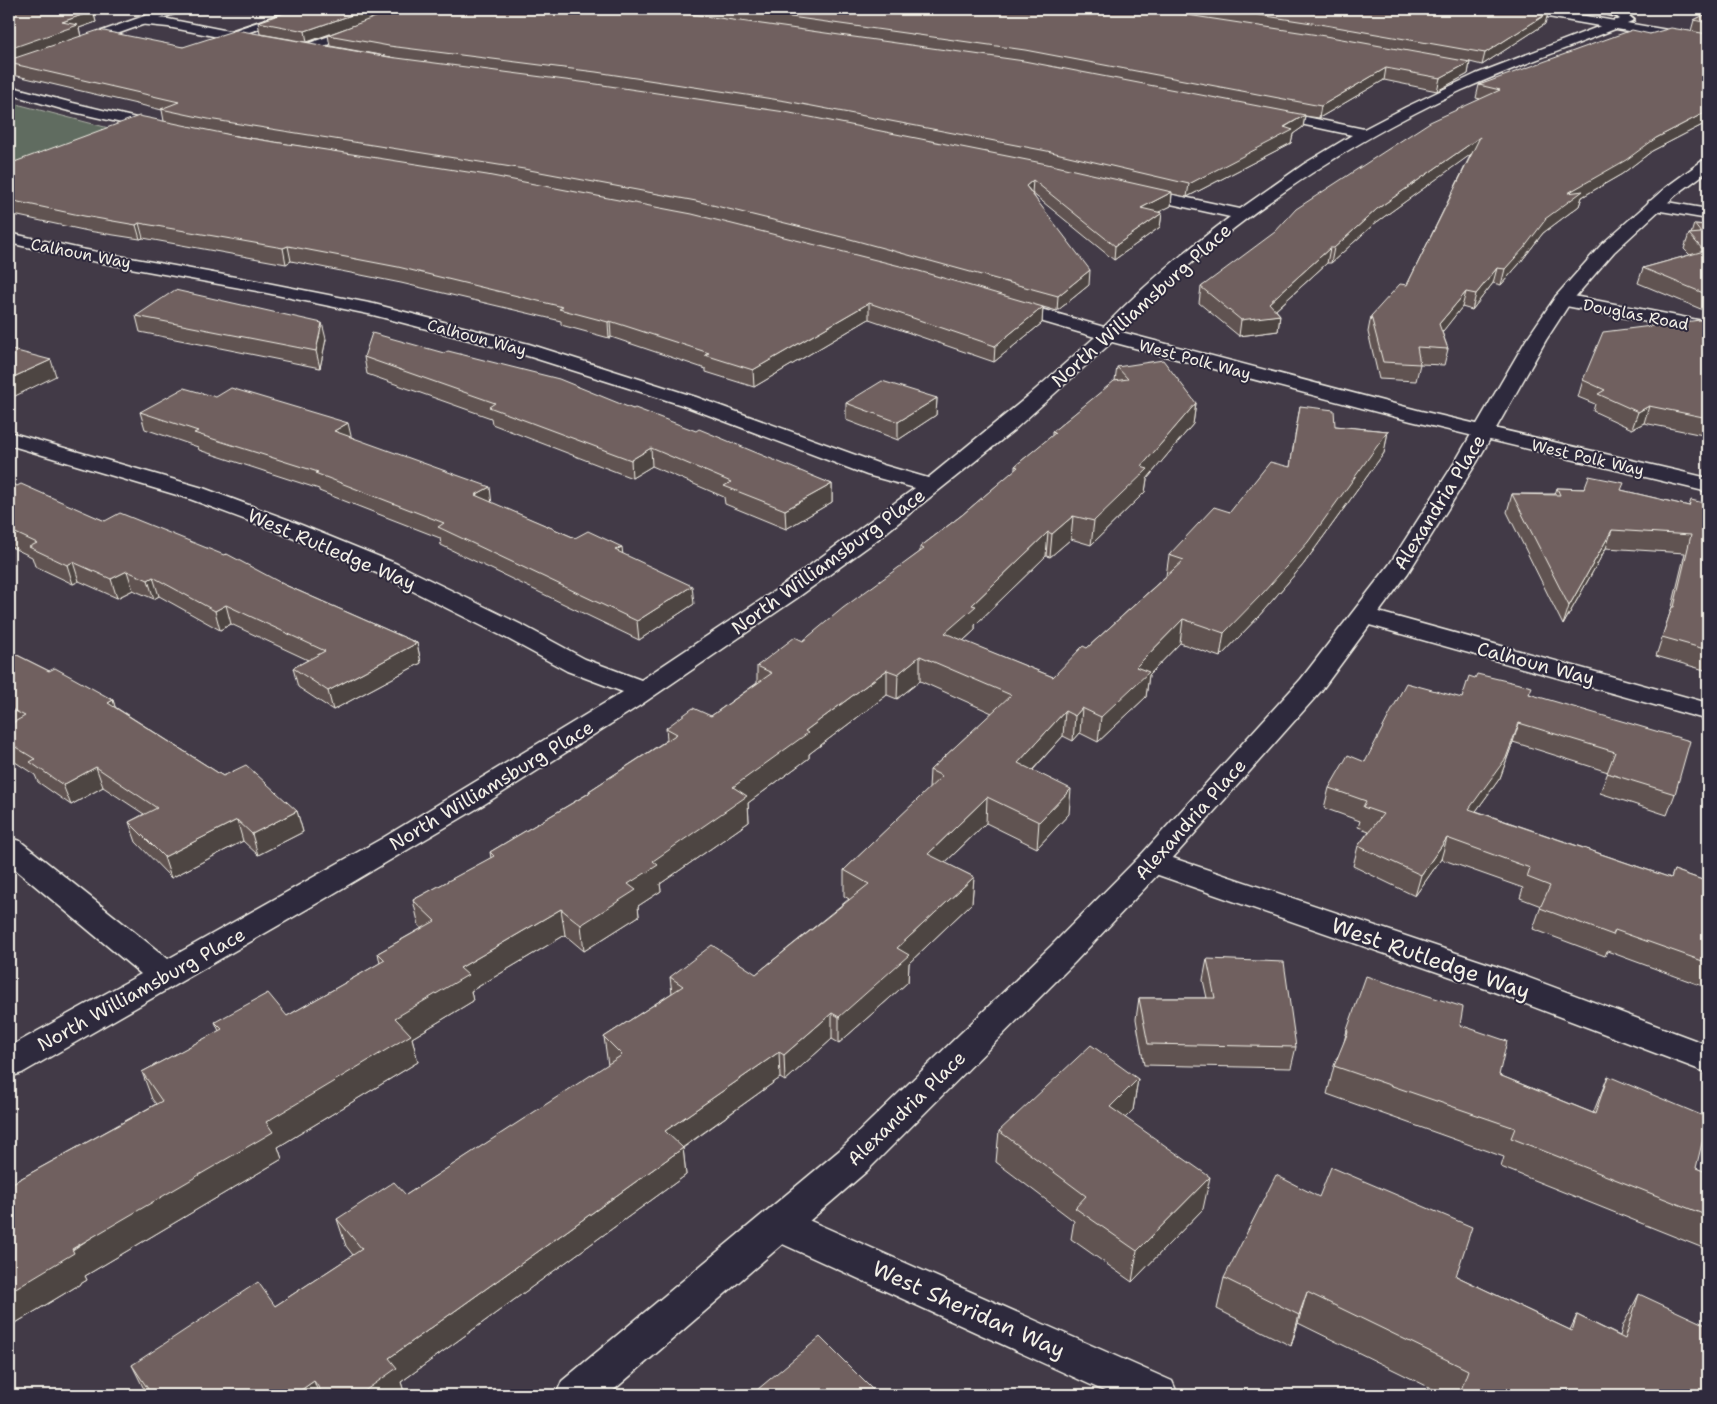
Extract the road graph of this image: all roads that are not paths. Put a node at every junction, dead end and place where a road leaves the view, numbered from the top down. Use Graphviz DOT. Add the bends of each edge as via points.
graph roads {
  1 [pos="175,9"];
  2 [pos="283,9"];
  3 [pos="1525,9"];
  4 [pos="1596,9"];
  5 [pos="113,18"];
  6 [pos="142,21"];
  7 [pos="1616,24"];
  8 [pos="369,26"];
  9 [pos="230,35"];
  10 [pos="1708,41"];
  11 [pos="277,44"];
  12 [pos="300,48"];
  13 [pos="330,54"];
  14 [pos="9,68"];
  15 [pos="9,90"];
  16 [pos="1254,110"];
  17 [pos="184,133"];
  18 [pos="1367,134"];
  19 [pos="1708,164"];
  20 [pos="1120,188"];
  21 [pos="1655,205"];
  22 [pos="1708,214"];
  23 [pos="1243,215"];
  24 [pos="9,238"];
  25 [pos="1563,300"];
  26 [pos="994,301"];
  27 [pos="1708,328"];
  28 [pos="1107,334"];
  29 [pos="1482,433"];
  30 [pos="9,438"];
  31 [pos="1708,485"];
  32 [pos="932,486"];
  33 [pos="1364,616"];
  34 [pos="642,690"];
  35 [pos="1708,712"];
  36 [pos="9,848"];
  37 [pos="1152,862"];
  38 [pos="165,975"];
  39 [pos="1708,1059"];
  40 [pos="9,1063"];
  41 [pos="780,1224"];
  42 [pos="578,1395"];
  43 [pos="1157,1395"];
  1 -- 6 [label="street"];
  2 -- 9 [label="lane" via="293,12"];
  3 -- 7 [label="street"];
  4 -- 7 [label="lane" via="1619,13 1628,20"];
  5 -- 6 [label="street"];
  6 -- 9 [label="street"];
  6 -- 14 [label="street"];
  7 -- 10 [label="street"];
  7 -- 18 [label="street, North Williamsburg Place" via="1481,71"];
  8 -- 12 [label="lane"];
  9 -- 11 [label="street"];
  12 -- 13 [label="street"];
  15 -- 17 [label="street"];
  16 -- 18 [label="street"];
  18 -- 23 [label="street, North Williamsburg Place" via="1310,168"];
  19 -- 21 [label="street, Alexandria Place"];
  20 -- 23 [label="street"];
  21 -- 22 [label="street"];
  21 -- 25 [label="street, Alexandria Place" via="1608,248"];
  23 -- 28 [label="street, North Williamsburg Place" via="1203,246"];
  24 -- 32 [label="street, Calhoun Way" via="374,310 522,348 689,401 875,470"];
  25 -- 27 [label="street, Douglas Road"];
  25 -- 29 [label="street, Alexandria Place"];
  26 -- 28 [label="street, West Polk Way"];
  28 -- 29 [label="street, West Polk Way"];
  28 -- 32 [label="street, North Williamsburg Place" via="1089,354"];
  29 -- 31 [label="street, West Polk Way"];
  29 -- 33 [label="street, Alexandria Place" via="1399,568"];
  30 -- 34 [label="street, West Rutledge Way" via="185,490 281,525 388,569 576,665"];
  32 -- 34 [label="street, North Williamsburg Place" via="770,605"];
  33 -- 35 [label="street, Calhoun Way"];
  33 -- 37 [label="street, Alexandria Place" via="1311,685"];
  34 -- 38 [label="street, North Williamsburg Place" via="492,787"];
  36 -- 38 [label="street"];
  37 -- 39 [label="street, West Rutledge Way" via="1461,967"];
  37 -- 41 [label="street, Alexandria Place" via="854,1160"];
  38 -- 40 [label="street, North Williamsburg Place"];
  41 -- 42 [label="street, Alexandria Place"];
  41 -- 43 [label="street, West Sheridan Way"];
}
